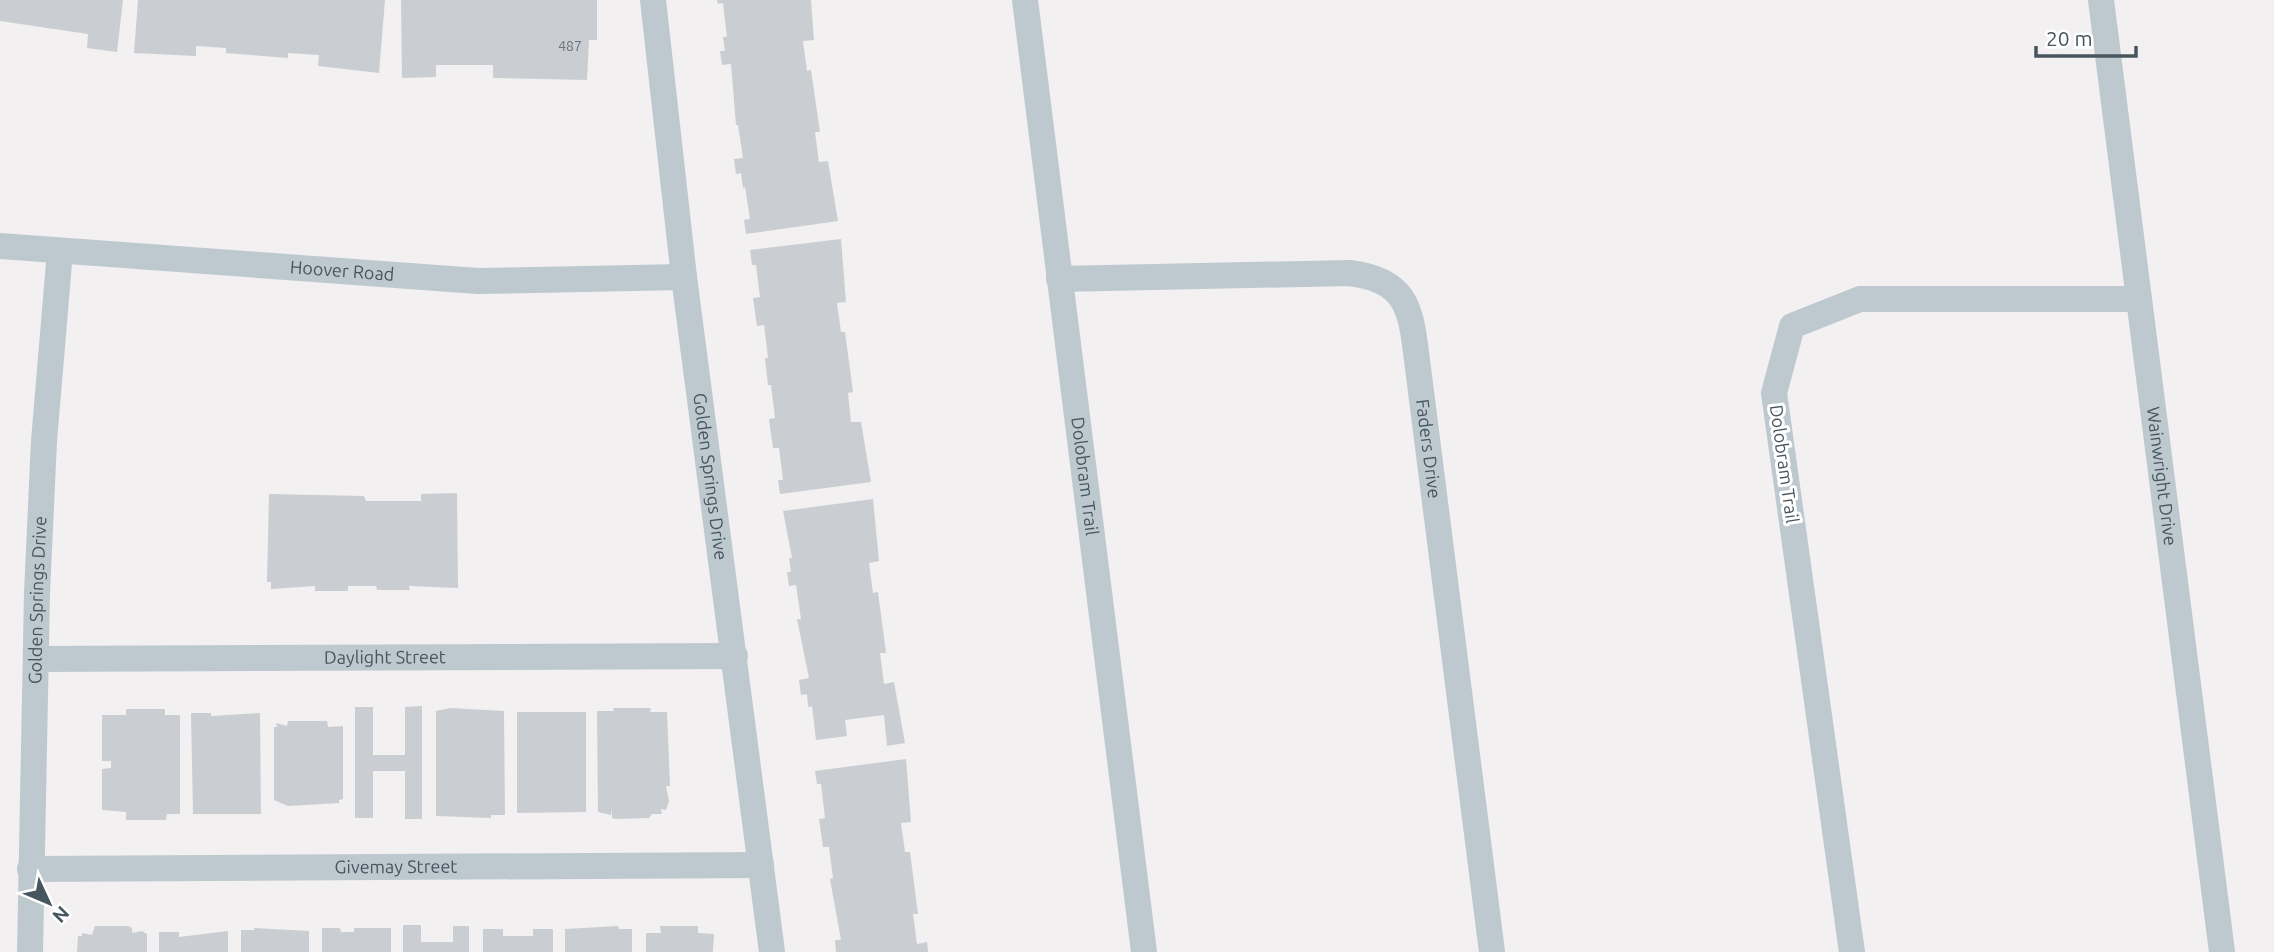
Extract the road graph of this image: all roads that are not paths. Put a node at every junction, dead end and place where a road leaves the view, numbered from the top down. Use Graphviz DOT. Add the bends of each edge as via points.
graph roads {
  1 [pos="653,0"];
  2 [pos="1025,0"];
  3 [pos="2101,0"];
  4 [pos="0,246"];
  5 [pos="61,251"];
  6 [pos="684,277"];
  7 [pos="1059,279"];
  8 [pos="2139,299"];
  9 [pos="735,656"];
  10 [pos="37,659"];
  11 [pos="761,865"];
  12 [pos="30,869"];
  13 [pos="30,952"];
  14 [pos="772,952"];
  15 [pos="1144,952"];
  16 [pos="1492,952"];
  17 [pos="1852,952"];
  18 [pos="2222,952"];
  1 -- 6 [label="street, Golden Springs Drive"];
  2 -- 7 [label="street, Dolobram Trail"];
  3 -- 8 [label="street, Wainwright Drive"];
  4 -- 5 [label="street, Hoover Road"];
  5 -- 6 [label="street, Hoover Road" via="478,281"];
  5 -- 10 [label="street, Golden Springs Drive" via="44,441"];
  6 -- 9 [label="street, Golden Springs Drive"];
  7 -- 15 [label="street, Dolobram Trail"];
  7 -- 16 [label="street, Faders Drive" via="1349,273 1369,275 1405,299 1417,356"];
  8 -- 17 [label="street, Dolobram Trail" via="1860,299 1792,326 1774,393"];
  8 -- 18 [label="street, Wainwright Drive"];
  9 -- 10 [label="street, Daylight Street"];
  9 -- 11 [label="street, Golden Springs Drive"];
  10 -- 12 [label="street, Golden Springs Drive"];
  11 -- 12 [label="street, Givemay Street"];
  11 -- 14 [label="street, Golden Springs Drive"];
  12 -- 13 [label="street, Golden Springs Drive"];
}
